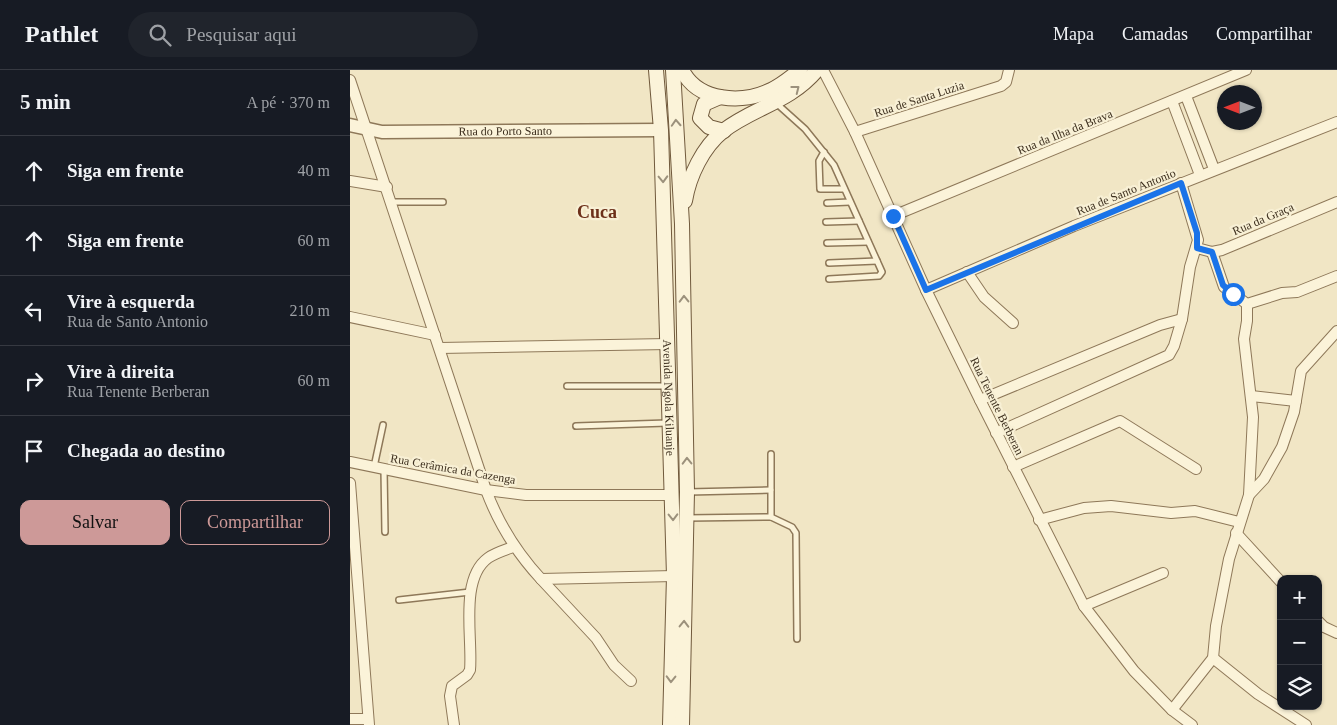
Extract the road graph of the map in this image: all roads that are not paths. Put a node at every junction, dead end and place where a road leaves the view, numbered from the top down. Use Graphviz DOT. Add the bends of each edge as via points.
graph roads {
  1 [pos="656,70"];
  2 [pos="674,70"];
  3 [pos="682,70"];
  4 [pos="800,70"];
  5 [pos="817,70"];
  6 [pos="823,70"];
  7 [pos="1009,70"];
  8 [pos="1246,70"];
  9 [pos="350,80"];
  10 [pos="1186,96"];
  11 [pos="720,97"];
  12 [pos="1172,101"];
  13 [pos="776,103"];
  14 [pos="1337,122"];
  15 [pos="350,125"];
  16 [pos="367,130"];
  17 [pos="661,130"];
  18 [pos="724,131"];
  19 [pos="855,132"];
  20 [pos="824,152"];
  21 [pos="1214,169"];
  22 [pos="1200,175"];
  23 [pos="350,181"];
  24 [pos="1181,183"];
  25 [pos="386,187"];
  26 [pos="844,189"];
  27 [pos="391,202"];
  28 [pos="443,202"];
  29 [pos="850,202"];
  30 [pos="1337,202"];
  31 [pos="827,203"];
  32 [pos="893,216"];
  33 [pos="859,220"];
  34 [pos="826,222"];
  35 [pos="682,224"];
  36 [pos="868,242"];
  37 [pos="827,243"];
  38 [pos="1197,248"];
  39 [pos="1212,252"];
  40 [pos="877,261"];
  41 [pos="829,263"];
  42 [pos="967,272"];
  43 [pos="1337,276"];
  44 [pos="829,279"];
  45 [pos="926,290"];
  46 [pos="1247,304"];
  47 [pos="350,317"];
  48 [pos="1182,320"];
  49 [pos="1013,323"];
  50 [pos="1337,331"];
  51 [pos="435,334"];
  52 [pos="668,344"];
  53 [pos="440,348"];
  54 [pos="567,386"];
  55 [pos="669,386"];
  56 [pos="1251,396"];
  57 [pos="980,400"];
  58 [pos="1296,402"];
  59 [pos="670,423"];
  60 [pos="383,425"];
  61 [pos="576,426"];
  62 [pos="996,433"];
  63 [pos="771,454"];
  64 [pos="350,462"];
  65 [pos="1014,467"];
  66 [pos="379,468"];
  67 [pos="1196,469"];
  68 [pos="350,482"];
  69 [pos="486,490"];
  70 [pos="771,490"];
  71 [pos="687,492"];
  72 [pos="672,495"];
  73 [pos="1248,495"];
  74 [pos="771,517"];
  75 [pos="686,518"];
  76 [pos="1039,520"];
  77 [pos="1237,528"];
  78 [pos="385,532"];
  79 [pos="513,547"];
  80 [pos="1163,573"];
  81 [pos="674,576"];
  82 [pos="1277,577"];
  83 [pos="541,580"];
  84 [pos="470,592"];
  85 [pos="399,600"];
  86 [pos="1084,606"];
  87 [pos="1322,625"];
  88 [pos="1337,633"];
  89 [pos="797,639"];
  90 [pos="1213,658"];
  91 [pos="630,681"];
  92 [pos="1172,710"];
  93 [pos="350,719"];
  94 [pos="369,722"];
  95 [pos="454,725"];
  96 [pos="670,725"];
  97 [pos="682,725"];
  98 [pos="1192,725"];
  99 [pos="1306,725"];
  1 -- 17 [label="main road, Avenida Ngola Kiluanje"];
  35 -- 2 [label="main road, Avenida Ngola Kiluanje, one-way"];
  3 -- 11 [label="main road" via="699,90"];
  4 -- 11 [label="main road" via="765,92 743,98"];
  13 -- 5 [label="main road, one-way"];
  6 -- 19 [label="street, Rua Tenente Berberan"];
  7 -- 19 [label="street, Rua de Santa Luzia" via="1006,82 1001,86"];
  8 -- 10 [label="street, Rua da Ilha da Brava"];
  9 -- 16 [label="street"];
  10 -- 12 [label="street, Rua da Ilha da Brava"];
  10 -- 21 [label="street"];
  11 -- 18 [label="main road" via="704,104 700,118 709,127"];
  12 -- 22 [label="street"];
  12 -- 32 [label="street, Rua da Ilha da Brava"];
  13 -- 18 [label="main road"];
  13 -- 20 [label="lane" via="805,129"];
  14 -- 21 [label="street, Rua de Santo Antonio"];
  15 -- 16 [label="street, Rua do Porto Santo"];
  16 -- 17 [label="street, Rua do Porto Santo"];
  16 -- 25 [label="street"];
  17 -- 52 [label="main road, Avenida Ngola Kiluanje, one-way"];
  18 -- 35 [label="main road" via="707,149 694,171"];
  19 -- 32 [label="street, Rua Tenente Berberan"];
  20 -- 26 [label="lane" via="834,165"];
  20 -- 26 [label="lane" via="819,160 820,189"];
  21 -- 22 [label="street, Rua de Santo Antonio"];
  22 -- 24 [label="street, Rua de Santo Antonio"];
  23 -- 25 [label="street"];
  24 -- 38 [label="street" via="1197,233"];
  24 -- 42 [label="street, Rua de Santo Antonio"];
  25 -- 27 [label="street"];
  26 -- 29 [label="lane"];
  27 -- 28 [label="lane"];
  27 -- 51 [label="street"];
  29 -- 31 [label="lane"];
  29 -- 33 [label="lane"];
  30 -- 39 [label="street, Rua da Graça"];
  32 -- 45 [label="street, Rua Tenente Berberan"];
  33 -- 34 [label="lane"];
  33 -- 36 [label="lane"];
  71 -- 35 [label="main road, Avenida Ngola Kiluanje, one-way"];
  36 -- 37 [label="lane"];
  36 -- 40 [label="lane"];
  38 -- 39 [label="street"];
  38 -- 48 [label="street" via="1190,267"];
  39 -- 46 [label="street" via="1224,288"];
  40 -- 41 [label="lane"];
  40 -- 44 [label="lane" via="882,272 879,276"];
  42 -- 45 [label="street, Rua de Santo Antonio"];
  42 -- 49 [label="street" via="990,304"];
  43 -- 46 [label="street" via="1297,292 1282,293"];
  45 -- 57 [label="street, Rua Tenente Berberan"];
  46 -- 56 [label="street" via="1244,339"];
  47 -- 51 [label="street"];
  48 -- 57 [label="street" via="1155,327"];
  48 -- 62 [label="street" via="1174,346 1161,360"];
  50 -- 58 [label="street" via="1301,371"];
  51 -- 53 [label="street"];
  52 -- 53 [label="street"];
  52 -- 55 [label="main road, Avenida Ngola Kiluanje"];
  53 -- 69 [label="street"];
  54 -- 55 [label="lane"];
  55 -- 59 [label="main road, Avenida Ngola Kiluanje"];
  56 -- 58 [label="street"];
  56 -- 73 [label="street" via="1253,426"];
  57 -- 62 [label="street, Rua Tenente Berberan"];
  58 -- 73 [label="street" via="1282,447 1264,479"];
  59 -- 61 [label="lane"];
  59 -- 72 [label="main road, Avenida Ngola Kiluanje"];
  60 -- 66 [label="lane"];
  62 -- 65 [label="street, Rua Tenente Berberan"];
  63 -- 70 [label="lane"];
  64 -- 66 [label="street, Rua Cerâmica da Cazenga"];
  65 -- 67 [label="street" via="1120,421"];
  65 -- 76 [label="street, Rua Tenente Berberan"];
  66 -- 69 [label="street, Rua Cerâmica da Cazenga"];
  66 -- 78 [label="lane"];
  68 -- 94 [label="street"];
  69 -- 72 [label="street, Rua Cerâmica da Cazenga" via="540,495"];
  69 -- 79 [label="street"];
  70 -- 71 [label="lane"];
  70 -- 74 [label="lane"];
  71 -- 75 [label="main road, Avenida Ngola Kiluanje"];
  72 -- 81 [label="main road, Avenida Ngola Kiluanje, one-way"];
  73 -- 77 [label="street"];
  74 -- 75 [label="lane"];
  74 -- 89 [label="lane" via="796,532"];
  97 -- 75 [label="main road, Avenida Ngola Kiluanje, one-way"];
  76 -- 77 [label="street" via="1084,508 1111,506 1170,513 1195,511"];
  76 -- 86 [label="street, Rua Tenente Berberan"];
  77 -- 82 [label="street"];
  77 -- 90 [label="street"];
  79 -- 83 [label="street"];
  79 -- 84 [label="street" via="482,563"];
  80 -- 86 [label="street"];
  81 -- 83 [label="street"];
  81 -- 96 [label="main road, Avenida Ngola Kiluanje, one-way"];
  83 -- 91 [label="street" via="593,634 614,665"];
  84 -- 85 [label="lane"];
  84 -- 95 [label="street" via="470,670 452,686 450,696"];
  86 -- 92 [label="street, Rua Tenente Berberan" via="1134,671"];
  87 -- 88 [label="street"];
  90 -- 92 [label="street"];
  90 -- 99 [label="street" via="1258,694"];
  92 -- 98 [label="street, Rua Tenente Berberan"];
  93 -- 94 [label="street"];
}
